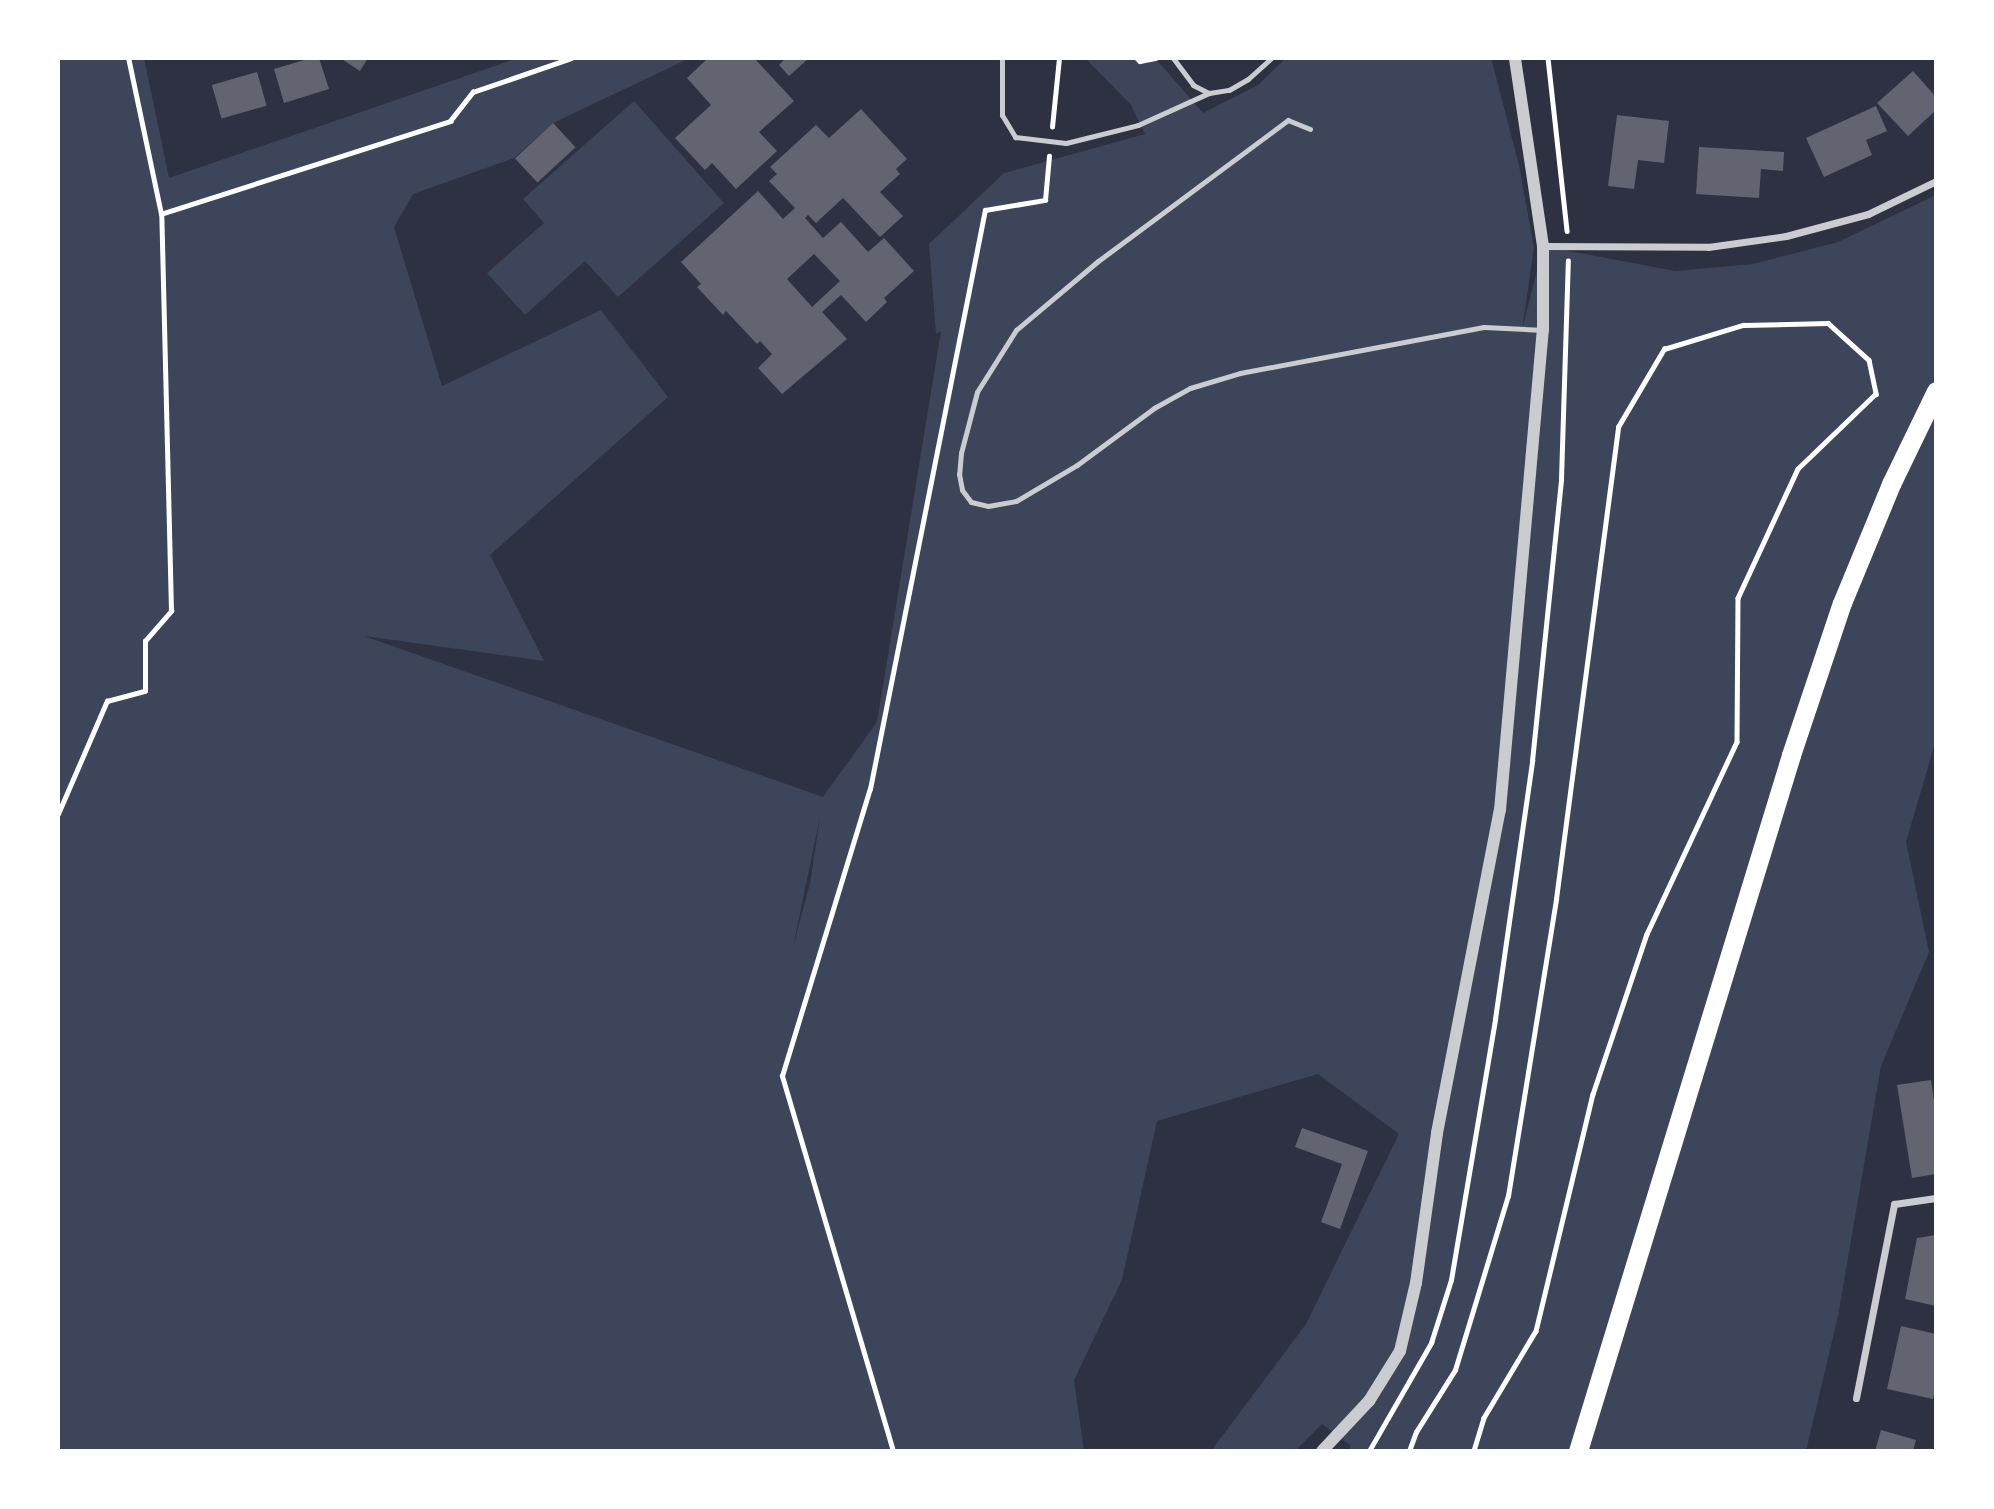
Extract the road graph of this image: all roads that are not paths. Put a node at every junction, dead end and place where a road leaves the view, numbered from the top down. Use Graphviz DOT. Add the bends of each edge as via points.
graph roads {
  1 [pos="1002,58"];
  2 [pos="1173,58"];
  3 [pos="1271,58"];
  4 [pos="1515,58"];
  5 [pos="1209,93"];
  6 [pos="1310,129"];
  7 [pos="1936,181"];
  8 [pos="1543,246"];
  9 [pos="1543,330"];
  10 [pos="1936,391"];
  11 [pos="1936,1198"];
  12 [pos="1856,1398"];
  13 [pos="1325,1450"];
  14 [pos="1577,1451"];
  1 -- 5 [label="lane" via="1002,115 1016,137 1066,143 1138,125"];
  2 -- 5 [label="lane" via="1193,85"];
  3 -- 5 [label="lane" via="1229,90"];
  4 -- 8 [label="street"];
  6 -- 9 [label="lane" via="1288,120 1098,261 1016,330 977,392 961,453 961,490 971,502 988,506 1016,501 1190,388 1241,373 1484,327"];
  7 -- 8 [label="street" via="1868,214 1786,236 1708,247"];
  8 -- 9 [label="street"];
  9 -- 13 [label="street" via="1500,810 1437,1133 1416,1283 1400,1351 1369,1401"];
  10 -- 14 [label="highway" via="1891,484 1838,615"];
  11 -- 12 [label="street" via="1894,1204"];
}
